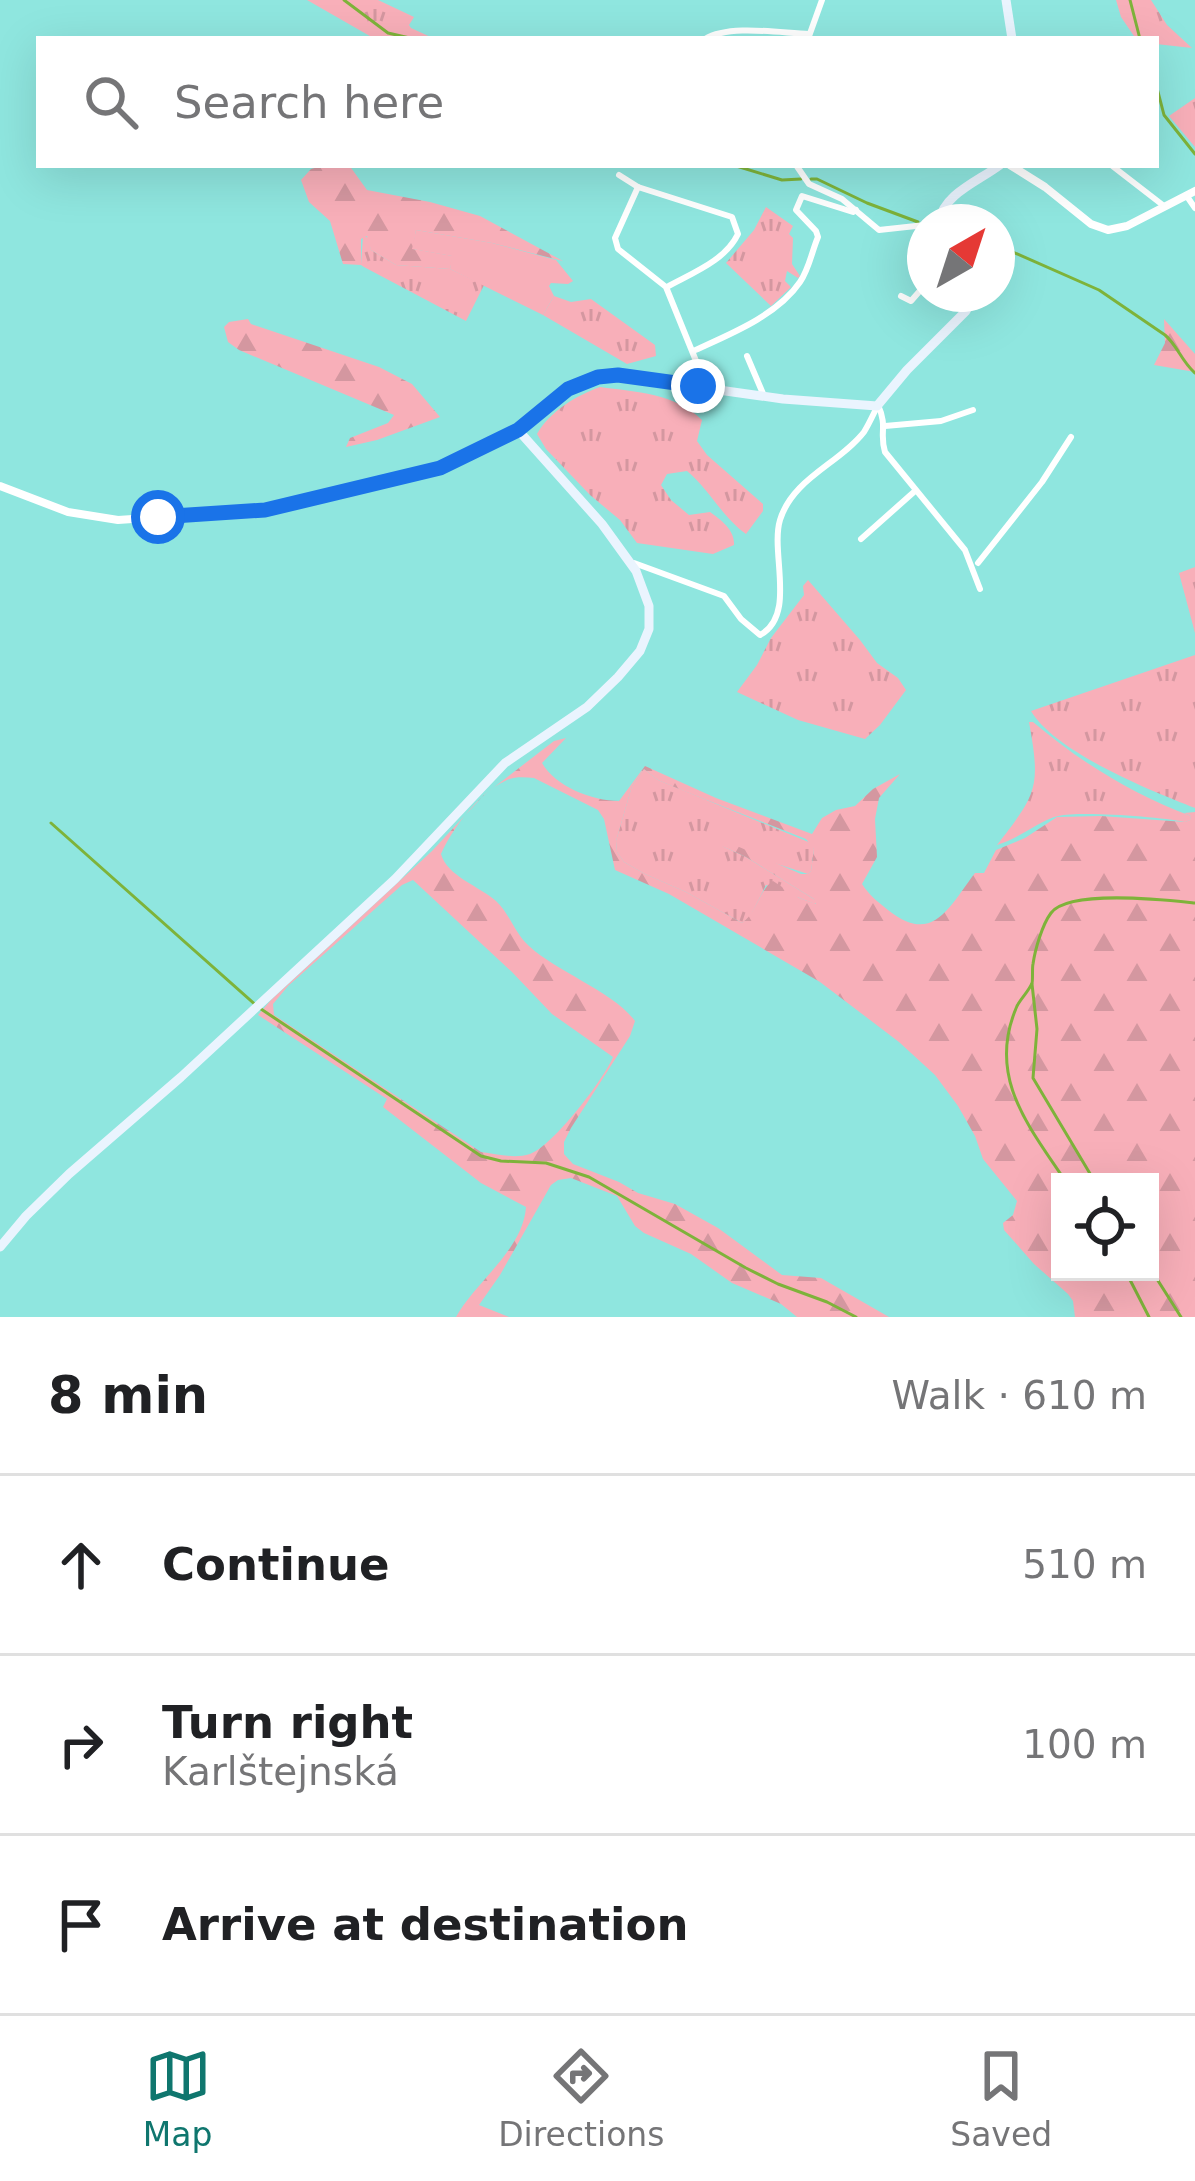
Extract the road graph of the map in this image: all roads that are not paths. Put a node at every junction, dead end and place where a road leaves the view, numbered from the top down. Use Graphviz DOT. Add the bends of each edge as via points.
graph roads {
  1 [pos="822,0"];
  2 [pos="1006,0"];
  3 [pos="710,36"];
  4 [pos="795,36"];
  5 [pos="808,36"];
  6 [pos="1012,36"];
  7 [pos="798,168"];
  8 [pos="996,168"];
  9 [pos="1015,168"];
  10 [pos="1115,168"];
  11 [pos="619,175"];
  12 [pos="638,187"];
  13 [pos="1190,193"];
  14 [pos="946,204"];
  15 [pos="1164,206"];
  16 [pos="1195,208"];
  17 [pos="856,210"];
  18 [pos="907,228"];
  19 [pos="666,287"];
  20 [pos="901,296"];
  21 [pos="907,300"];
  22 [pos="964,312"];
  23 [pos="693,351"];
  24 [pos="748,356"];
  25 [pos="707,388"];
  26 [pos="764,396"];
  27 [pos="878,405"];
  28 [pos="973,410"];
  29 [pos="885,426"];
  30 [pos="518,430"];
  31 [pos="863,433"];
  32 [pos="882,436"];
  33 [pos="1071,436"];
  34 [pos="0,487"];
  35 [pos="915,490"];
  36 [pos="861,538"];
  37 [pos="630,562"];
  38 [pos="978,563"];
  39 [pos="980,590"];
  40 [pos="0,1246"];
  1 -- 5 [label="street"];
  2 -- 6 [label="main road"];
  3 -- 4 [label="street"];
  7 -- 17 [label="street" via="809,184"];
  8 -- 14 [label="main road"];
  9 -- 15 [label="street" via="1103,229"];
  10 -- 15 [label="street"];
  11 -- 12 [label="street"];
  12 -- 19 [label="street" via="615,238 618,249"];
  12 -- 19 [label="street" via="732,217 738,234 719,257"];
  13 -- 15 [label="street"];
  13 -- 16 [label="street"];
  17 -- 18 [label="street" via="882,231"];
  17 -- 23 [label="street" via="802,196 796,210 818,236 798,284 740,329"];
  19 -- 23 [label="street"];
  20 -- 21 [label="street"];
  22 -- 27 [label="main road"];
  23 -- 25 [label="street"];
  24 -- 26 [label="street"];
  25 -- 26 [label="main road"];
  25 -- 30 [label="main road" via="606,376 568,389"];
  26 -- 27 [label="main road"];
  27 -- 29 [label="street"];
  27 -- 31 [label="street"];
  28 -- 29 [label="street"];
  29 -- 32 [label="street"];
  30 -- 34 [label="street" via="440,468 265,510 118,520"];
  30 -- 37 [label="main road"];
  31 -- 32 [label="street"];
  31 -- 37 [label="street" via="784,509 780,601 768,632 753,631 724,596"];
  32 -- 35 [label="street"];
  33 -- 38 [label="street"];
  35 -- 36 [label="street"];
  35 -- 39 [label="street" via="965,550"];
  37 -- 40 [label="main road" via="646,595 649,629 618,677 505,763 379,894"];
}
